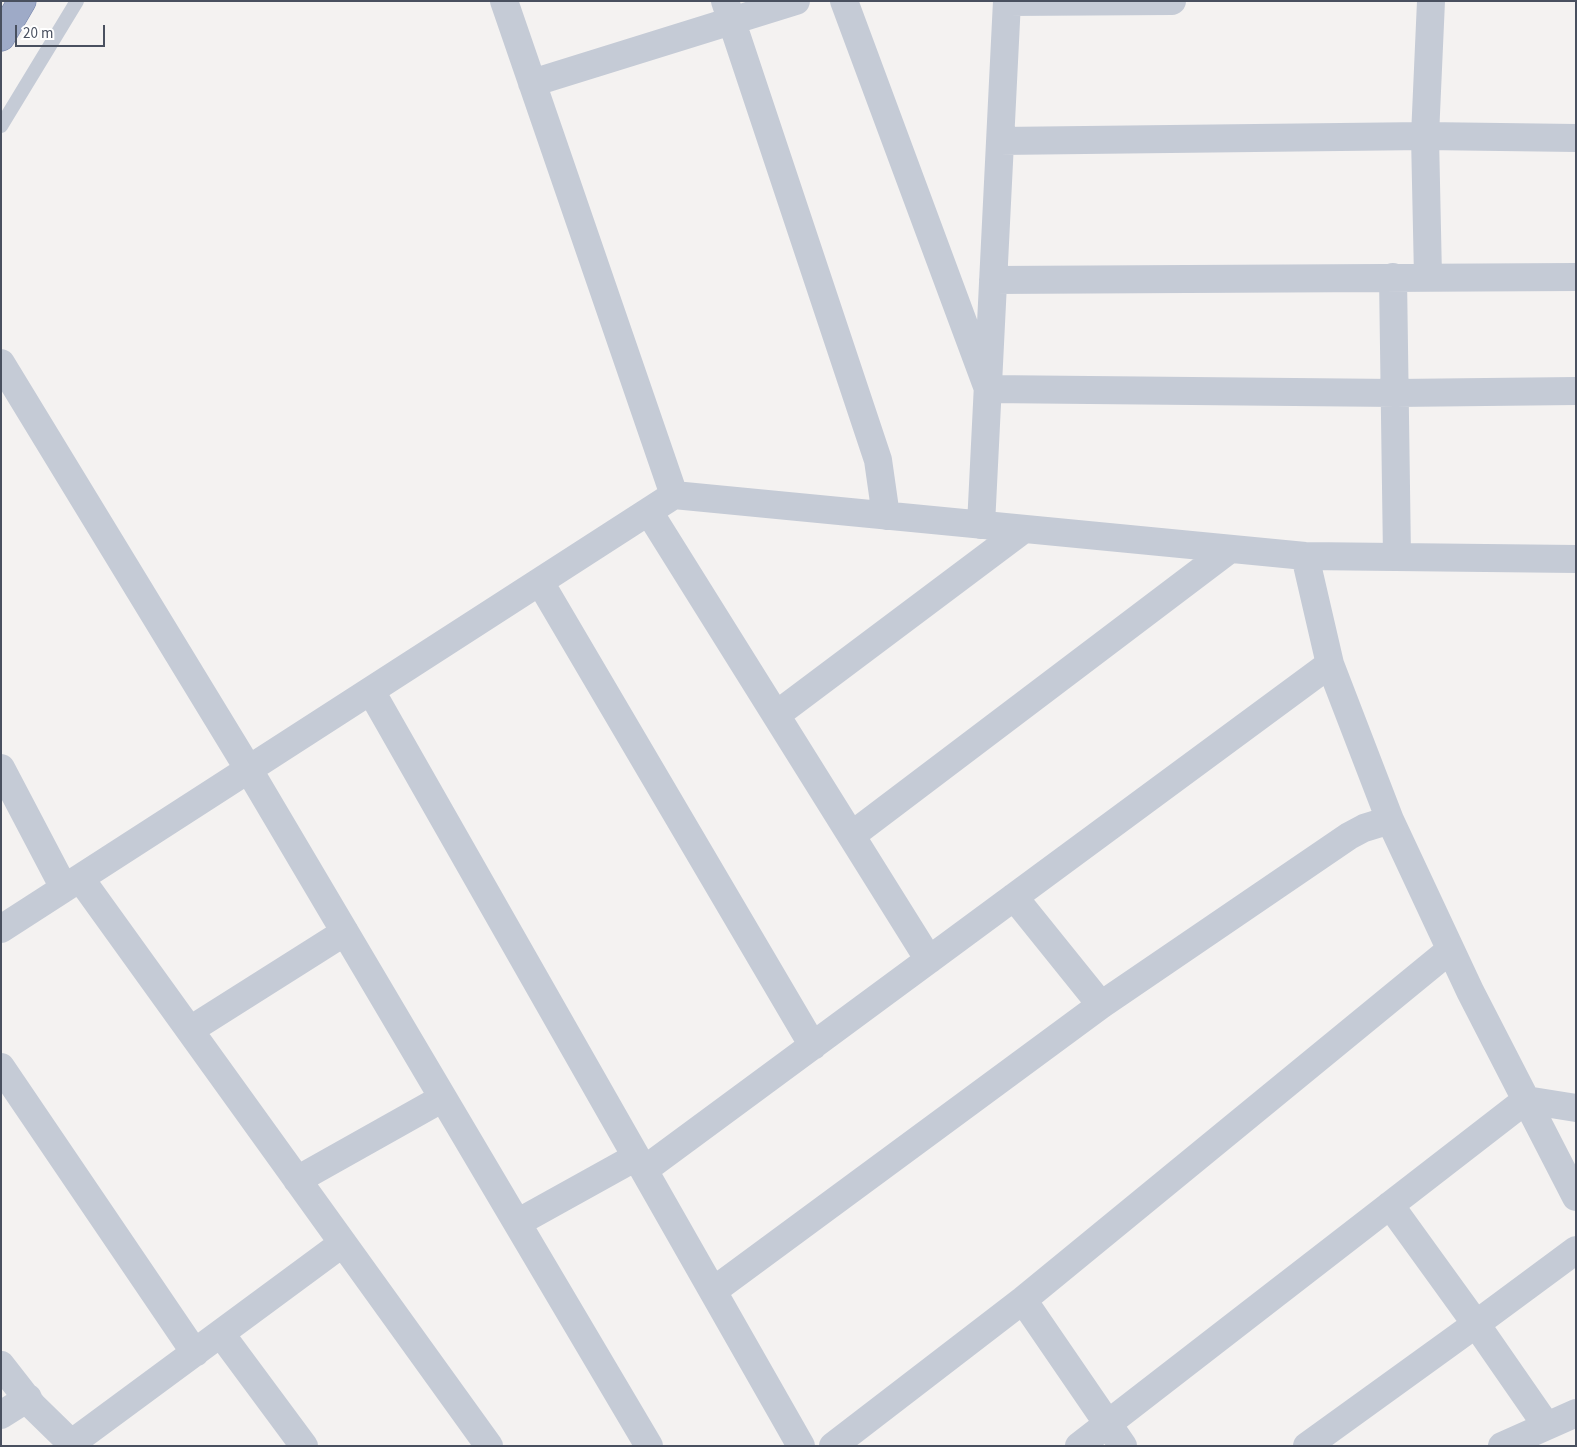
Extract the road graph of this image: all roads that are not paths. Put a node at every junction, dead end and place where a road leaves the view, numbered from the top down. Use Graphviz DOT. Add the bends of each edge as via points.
graph roads {
  1 [pos="22,1"];
  2 [pos="77,1"];
  3 [pos="504,1"];
  4 [pos="796,1"];
  5 [pos="844,1"];
  6 [pos="1172,1"];
  7 [pos="1431,1"];
  8 [pos="1006,2"];
  9 [pos="728,11"];
  10 [pos="1,36"];
  11 [pos="532,83"];
  12 [pos="1,126"];
  13 [pos="1425,136"];
  14 [pos="1576,138"];
  15 [pos="1000,141"];
  16 [pos="1393,277"];
  17 [pos="1428,277"];
  18 [pos="1576,277"];
  19 [pos="993,280"];
  20 [pos="1,363"];
  21 [pos="988,389"];
  22 [pos="1576,391"];
  23 [pos="1396,393"];
  24 [pos="674,495"];
  25 [pos="649,512"];
  26 [pos="886,516"];
  27 [pos="981,525"];
  28 [pos="1024,529"];
  29 [pos="1230,549"];
  30 [pos="1306,556"];
  31 [pos="1398,557"];
  32 [pos="1576,559"];
  33 [pos="540,582"];
  34 [pos="1330,664"];
  35 [pos="371,691"];
  36 [pos="776,715"];
  37 [pos="1,768"];
  38 [pos="249,770"];
  39 [pos="1390,820"];
  40 [pos="852,835"];
  41 [pos="72,883"];
  42 [pos="1014,897"];
  43 [pos="1,929"];
  44 [pos="345,932"];
  45 [pos="1450,950"];
  46 [pos="929,960"];
  47 [pos="1100,1005"];
  48 [pos="190,1030"];
  49 [pos="812,1046"];
  50 [pos="1,1067"];
  51 [pos="443,1098"];
  52 [pos="1526,1100"];
  53 [pos="1576,1108"];
  54 [pos="640,1163"];
  55 [pos="297,1180"];
  56 [pos="1576,1197"];
  57 [pos="1390,1205"];
  58 [pos="517,1223"];
  59 [pos="343,1243"];
  60 [pos="1576,1250"];
  61 [pos="713,1291"];
  62 [pos="1023,1300"];
  63 [pos="1476,1324"];
  64 [pos="221,1334"];
  65 [pos="195,1353"];
  66 [pos="1,1365"];
  67 [pos="28,1398"];
  68 [pos="1576,1413"];
  69 [pos="1,1415"];
  70 [pos="1107,1423"];
  71 [pos="1546,1426"];
  72 [pos="73,1444"];
  73 [pos="1510,1444"];
  74 [pos="304,1446"];
  75 [pos="489,1446"];
  76 [pos="648,1446"];
  77 [pos="801,1446"];
  78 [pos="833,1446"];
  79 [pos="1079,1446"];
  80 [pos="1123,1446"];
  81 [pos="1307,1446"];
  1 -- 10 [label="highway"];
  2 -- 12 [label="lane"];
  3 -- 11 [label="street"];
  4 -- 9 [label="street"];
  5 -- 21 [label="street"];
  6 -- 8 [label="street"];
  7 -- 13 [label="street"];
  8 -- 15 [label="street"];
  9 -- 11 [label="street"];
  9 -- 26 [label="street" via="878,460"];
  11 -- 24 [label="street"];
  13 -- 14 [label="street"];
  13 -- 15 [label="street"];
  13 -- 17 [label="street"];
  15 -- 19 [label="street"];
  16 -- 17 [label="street"];
  16 -- 19 [label="street"];
  16 -- 23 [label="street"];
  17 -- 18 [label="street"];
  19 -- 21 [label="street"];
  20 -- 38 [label="street"];
  21 -- 23 [label="street"];
  21 -- 27 [label="street"];
  22 -- 23 [label="street"];
  23 -- 31 [label="street"];
  24 -- 25 [label="street"];
  24 -- 26 [label="street"];
  25 -- 33 [label="street"];
  25 -- 36 [label="street"];
  26 -- 27 [label="street"];
  27 -- 28 [label="street"];
  28 -- 29 [label="street"];
  28 -- 36 [label="street"];
  29 -- 30 [label="street"];
  29 -- 40 [label="street"];
  30 -- 31 [label="street"];
  30 -- 34 [label="street"];
  31 -- 32 [label="street"];
  33 -- 35 [label="street"];
  33 -- 49 [label="street"];
  34 -- 39 [label="street"];
  34 -- 42 [label="street"];
  35 -- 38 [label="street"];
  35 -- 54 [label="street"];
  36 -- 40 [label="street"];
  37 -- 41 [label="street"];
  38 -- 41 [label="street"];
  38 -- 44 [label="street"];
  39 -- 45 [label="street"];
  39 -- 47 [label="street" via="1349,836"];
  40 -- 46 [label="street"];
  41 -- 43 [label="street"];
  41 -- 48 [label="street"];
  42 -- 46 [label="street"];
  42 -- 47 [label="street"];
  44 -- 48 [label="street"];
  44 -- 51 [label="street"];
  45 -- 52 [label="street"];
  45 -- 62 [label="street"];
  46 -- 49 [label="street"];
  47 -- 61 [label="street"];
  48 -- 55 [label="street"];
  49 -- 54 [label="street"];
  50 -- 65 [label="street"];
  51 -- 55 [label="street"];
  51 -- 58 [label="street"];
  52 -- 53 [label="street"];
  52 -- 56 [label="street"];
  52 -- 57 [label="street"];
  54 -- 58 [label="street"];
  54 -- 61 [label="street"];
  55 -- 59 [label="street"];
  57 -- 63 [label="street"];
  57 -- 70 [label="street"];
  58 -- 76 [label="street"];
  59 -- 64 [label="street"];
  59 -- 75 [label="street"];
  60 -- 63 [label="street"];
  61 -- 77 [label="street"];
  62 -- 70 [label="street"];
  62 -- 78 [label="street"];
  63 -- 71 [label="street"];
  63 -- 81 [label="street"];
  64 -- 65 [label="street"];
  64 -- 74 [label="street"];
  65 -- 72 [label="street"];
  66 -- 67 [label="street"];
  67 -- 69 [label="street"];
  67 -- 72 [label="street"];
  68 -- 71 [label="street"];
  70 -- 79 [label="street"];
  70 -- 80 [label="street"];
  71 -- 73 [label="street"];
}
